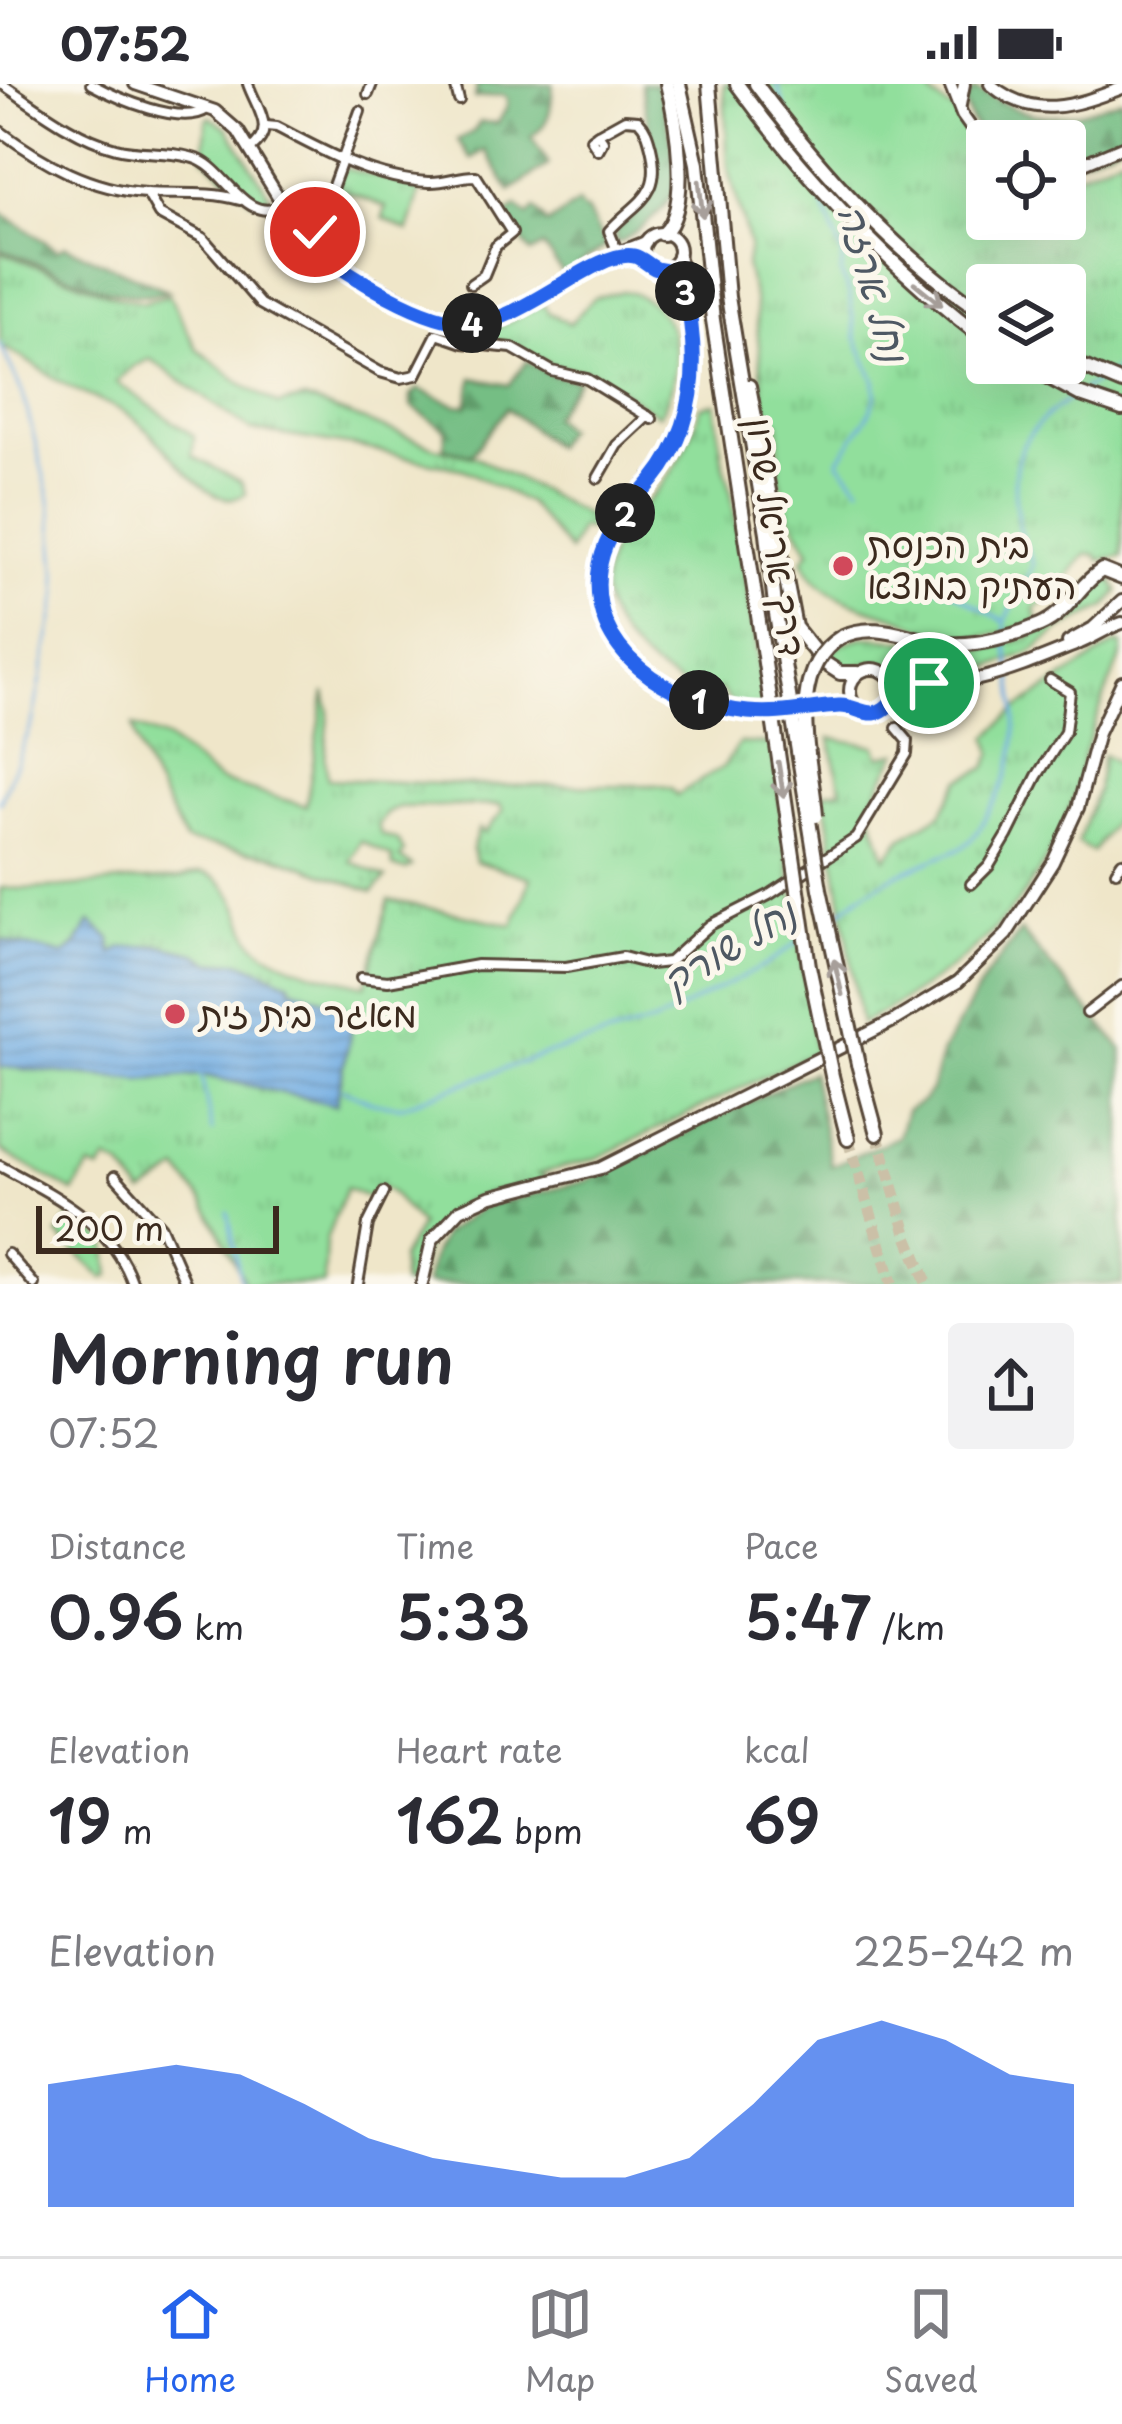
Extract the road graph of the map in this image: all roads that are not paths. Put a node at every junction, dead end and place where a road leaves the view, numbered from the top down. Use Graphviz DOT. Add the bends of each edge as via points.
graph roads {
  1 [pos="2,84"];
  2 [pos="91,84"];
  3 [pos="135,84"];
  4 [pos="248,84"];
  5 [pos="454,84"];
  6 [pos="667,84"];
  7 [pos="679,84"];
  8 [pos="709,84"];
  9 [pos="737,84"];
  10 [pos="756,84"];
  11 [pos="951,84"];
  12 [pos="963,84"];
  13 [pos="990,86"];
  14 [pos="1122,88"];
  15 [pos="459,100"];
  16 [pos="208,108"];
  17 [pos="360,111"];
  18 [pos="962,115"];
  19 [pos="966,121"];
  20 [pos="266,126"];
  21 [pos="0,131"];
  22 [pos="598,134"];
  23 [pos="1122,147"];
  24 [pos="249,150"];
  25 [pos="341,162"];
  26 [pos="1086,162"];
  27 [pos="147,194"];
  28 [pos="241,200"];
  29 [pos="281,206"];
  30 [pos="663,234"];
  31 [pos="307,242"];
  32 [pos="646,242"];
  33 [pos="618,253"];
  34 [pos="679,256"];
  35 [pos="602,262"];
  36 [pos="646,262"];
  37 [pos="660,269"];
  38 [pos="472,284"];
  39 [pos="728,295"];
  40 [pos="966,299"];
  41 [pos="688,305"];
  42 [pos="966,323"];
  43 [pos="1086,368"];
  44 [pos="1122,383"];
  45 [pos="1061,384"];
  46 [pos="1122,409"];
  47 [pos="598,478"];
  48 [pos="1122,578"];
  49 [pos="1122,601"];
  50 [pos="1122,623"];
  51 [pos="1122,635"];
  52 [pos="1093,637"];
  53 [pos="1044,656"];
  54 [pos="857,674"];
  55 [pos="890,678"];
  56 [pos="1050,680"];
  57 [pos="1122,682"];
  58 [pos="929,683"];
  59 [pos="850,687"];
  60 [pos="1122,695"];
  61 [pos="892,699"];
  62 [pos="861,710"];
  63 [pos="802,711"];
  64 [pos="896,728"];
  65 [pos="1090,759"];
  66 [pos="971,884"];
  67 [pos="820,889"];
  68 [pos="361,978"];
  69 [pos="1122,986"];
  70 [pos="1087,1013"];
  71 [pos="878,1134"];
  72 [pos="848,1139"];
  73 [pos="0,1166"];
  74 [pos="115,1176"];
  75 [pos="384,1192"];
  76 [pos="8,1254"];
  77 [pos="34,1284"];
  78 [pos="134,1284"];
  79 [pos="186,1284"];
  80 [pos="358,1284"];
  81 [pos="422,1284"];
  1 -- 28 [label="street" via="104,144 202,162"];
  2 -- 16 [label="street" via="155,110 196,115"];
  3 -- 16 [label="main road"];
  4 -- 20 [label="street"];
  5 -- 15 [label="street"];
  6 -- 30 [label="highway" via="679,202"];
  7 -- 72 [label="highway, דרך אריאל שרון, one-way, bridge" via="697,164 809,966"];
  8 -- 39 [label="highway, דרך אריאל שרון"];
  9 -- 42 [label="highway, one-way" via="870,243"];
  10 -- 40 [label="highway" via="862,209"];
  11 -- 12 [label="main road"];
  11 -- 18 [label="main road"];
  12 -- 18 [label="main road"];
  13 -- 14 [label="main road" via="1047,109"];
  16 -- 24 [label="main road" via="229,120"];
  17 -- 25 [label="street"];
  18 -- 19 [label="main road"];
  20 -- 24 [label="street"];
  20 -- 25 [label="street"];
  21 -- 27 [label="street" via="76,177"];
  22 -- 33 [label="street" via="638,119 655,163 650,192 609,231"];
  23 -- 26 [label="main road"];
  24 -- 29 [label="main road"];
  25 -- 31 [label="street"];
  25 -- 38 [label="street" via="424,182 476,176 512,233"];
  27 -- 28 [label="street"];
  27 -- 47 [label="street" via="159,214 202,237 262,306 376,370 416,375 437,334 512,348 587,379 650,418 617,445"];
  28 -- 29 [label="street" via="265,211"];
  29 -- 31 [label="main road"];
  30 -- 32 [label="main road"];
  30 -- 34 [label="main road" via="676,241"];
  31 -- 35 [label="main road" via="412,307 459,323 513,314"];
  32 -- 33 [label="main road"];
  32 -- 36 [label="main road"];
  33 -- 35 [label="main road"];
  34 -- 37 [label="main road"];
  34 -- 41 [label="main road"];
  35 -- 36 [label="main road" via="631,255"];
  36 -- 37 [label="main road"];
  37 -- 41 [label="main road" via="678,279"];
  39 -- 54 [label="highway" via="792,619 823,662"];
  39 -- 67 [label="highway, דרך אריאל שרון, bridge"];
  41 -- 63 [label="main road" via="692,390 674,447 605,545 599,593 609,633 640,670 692,698 746,712"];
  43 -- 44 [label="highway"];
  45 -- 46 [label="highway"];
  48 -- 67 [label="highway, bridge" via="1098,572 1060,613 996,638 951,644 872,628 820,654 807,688"];
  49 -- 53 [label="main road"];
  50 -- 52 [label="main road"];
  51 -- 52 [label="main road"];
  52 -- 53 [label="main road"];
  53 -- 58 [label="main road"];
  54 -- 55 [label="main road" via="872,668"];
  54 -- 59 [label="main road"];
  55 -- 58 [label="main road"];
  55 -- 61 [label="main road"];
  56 -- 66 [label="street" via="1070,692 1065,732"];
  57 -- 65 [label="main road"];
  58 -- 61 [label="main road"];
  59 -- 62 [label="main road"];
  59 -- 63 [label="main road"];
  60 -- 65 [label="main road"];
  61 -- 62 [label="main road" via="878,712"];
  62 -- 63 [label="main road"];
  64 -- 68 [label="street" via="908,740 907,754 862,832 710,925 669,962 477,964 388,981"];
  65 -- 81 [label="main road" via="1053,862 1006,935 958,982 601,1168 460,1210 432,1240"];
  71 -- 67 [label="highway, דרך אריאל שרון, one-way, bridge"];
  69 -- 70 [label="street"];
  73 -- 78 [label="street" via="92,1220"];
  74 -- 79 [label="street" via="161,1227"];
  75 -- 80 [label="street" via="368,1224"];
  76 -- 77 [label="street"];
}
